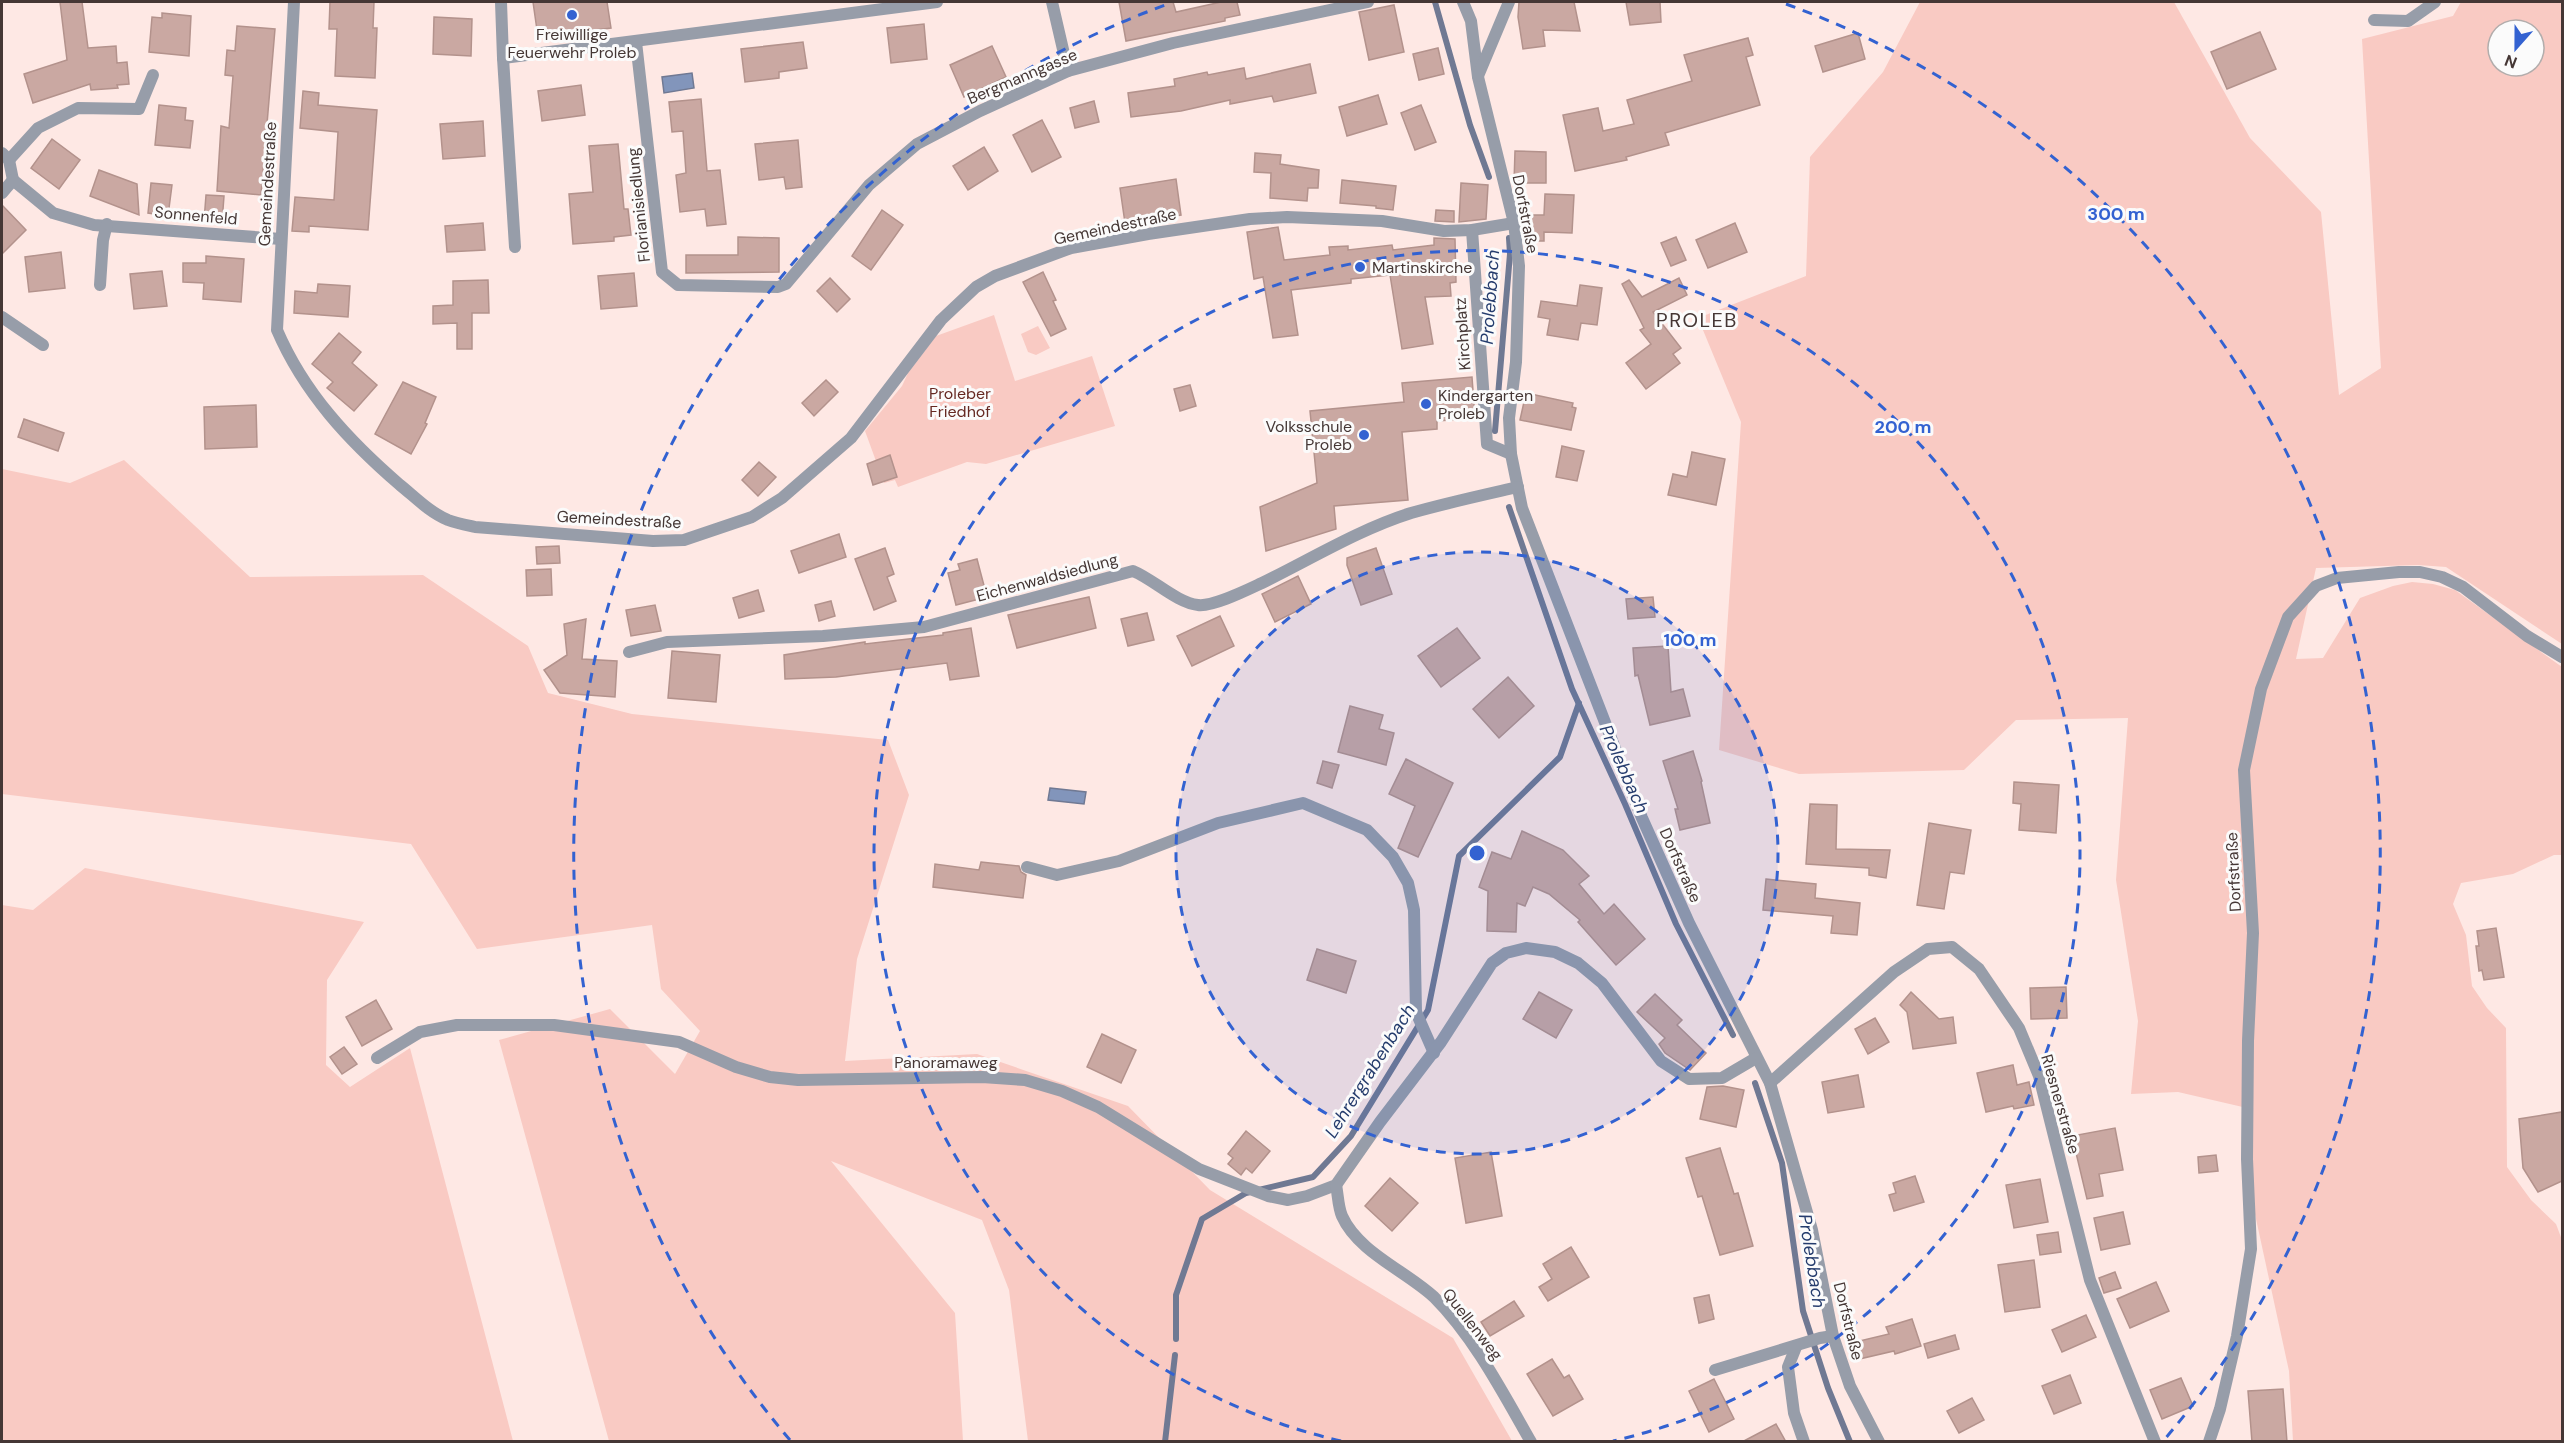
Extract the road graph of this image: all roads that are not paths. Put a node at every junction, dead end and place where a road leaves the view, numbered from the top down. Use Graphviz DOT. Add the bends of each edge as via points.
graph roads {
  1 [pos="294,2"];
  2 [pos="501,2"];
  3 [pos="937,2"];
  4 [pos="1052,2"];
  5 [pos="1368,2"];
  6 [pos="1463,2"];
  7 [pos="1509,2"];
  8 [pos="2435,2"];
  9 [pos="2374,20"];
  10 [pos="636,42"];
  11 [pos="503,58"];
  12 [pos="1068,71"];
  13 [pos="153,75"];
  14 [pos="1478,77"];
  15 [pos="5,157"];
  16 [pos="13,180"];
  17 [pos="2,193"];
  18 [pos="1514,223"];
  19 [pos="108,225"];
  20 [pos="1473,230"];
  21 [pos="281,239"];
  22 [pos="515,247"];
  23 [pos="786,284"];
  24 [pos="100,285"];
  25 [pos="2,317"];
  26 [pos="43,345"];
  27 [pos="1511,454"];
  28 [pos="1518,487"];
  29 [pos="629,652"];
  30 [pos="2562,657"];
  31 [pos="1027,867"];
  32 [pos="1431,1047"];
  33 [pos="377,1058"];
  34 [pos="1756,1058"];
  35 [pos="1770,1083"];
  36 [pos="1336,1185"];
  37 [pos="1827,1337"];
  38 [pos="1796,1347"];
  39 [pos="1715,1370"];
  40 [pos="1531,1442"];
  41 [pos="1804,1442"];
  42 [pos="1879,1442"];
  43 [pos="2155,1442"];
  44 [pos="2209,1442"];
  1 -- 21 [label="street, Gemeindestraße"];
  2 -- 11 [label="street"];
  3 -- 10 [label="street"];
  4 -- 12 [label="street"];
  5 -- 12 [label="street, Bergmanngasse" via="1173,43"];
  6 -- 14 [label="street, Dorfstraße" via="1471,21"];
  7 -- 14 [label="street"];
  8 -- 9 [label="street" via="2408,21"];
  10 -- 11 [label="street"];
  10 -- 23 [label="street, Florianisiedlung" via="662,272 678,285"];
  11 -- 22 [label="street"];
  12 -- 23 [label="street, Bergmanngasse" via="917,144 869,185"];
  13 -- 15 [label="street" via="139,109 78,108 38,128"];
  14 -- 18 [label="street, Dorfstraße"];
  15 -- 16 [label="street"];
  16 -- 17 [label="street"];
  16 -- 19 [label="street, Sonnenfeld" via="53,213"];
  18 -- 20 [label="street, Gemeindestraße"];
  18 -- 27 [label="street, Dorfstraße" via="1520,266 1509,418"];
  19 -- 21 [label="street, Sonnenfeld"];
  19 -- 24 [label="street"];
  20 -- 21 [label="street, Gemeindestraße" via="1444,231 1382,221 1250,219 1071,248 995,276 956,303 851,438 782,498 752,517 705,535 653,541 475,527 448,520 428,508 360,450 315,397 289,358 277,330"];
  20 -- 27 [label="street, Kirchplatz" via="1487,444"];
  25 -- 26 [label="street"];
  27 -- 28 [label="street, Dorfstraße"];
  28 -- 29 [label="street, Eichenwaldsiedlung" via="1411,513 1252,588 1198,606 1133,571 924,627 824,636 667,642"];
  28 -- 34 [label="street, Dorfstraße" via="1522,508 1642,818"];
  30 -- 44 [label="street, Dorfstraße" via="2527,636 2463,587 2420,572 2337,578 2316,586 2288,617 2261,689 2244,770 2253,933 2247,1159 2251,1249 2237,1335"];
  31 -- 32 [label="street" via="1058,876 1119,861 1218,823 1303,802 1367,830 1393,857 1408,883 1414,910 1416,1012"];
  32 -- 34 [label="street" via="1492,963 1506,953 1526,948 1555,952 1578,963 1602,982 1661,1061 1689,1079 1722,1078"];
  32 -- 36 [label="street"];
  33 -- 36 [label="street, Panoramaweg" via="420,1032 457,1025 554,1025 679,1042 770,1077 1025,1080 1098,1107 1198,1169 1268,1196 1288,1200"];
  34 -- 35 [label="street, Dorfstraße"];
  35 -- 37 [label="street, Dorfstraße" via="1812,1230"];
  35 -- 43 [label="street, Riesnerstraße" via="1894,972 1928,949 1952,947 1979,969 2019,1028 2039,1076 2090,1280"];
  36 -- 40 [label="street, Quellenweg" via="1342,1216 1365,1248 1391,1263 1434,1298 1476,1349"];
  37 -- 38 [label="street"];
  37 -- 42 [label="street, Dorfstraße"];
  38 -- 39 [label="street"];
  38 -- 41 [label="street" via="1788,1367 1794,1413"];
}
